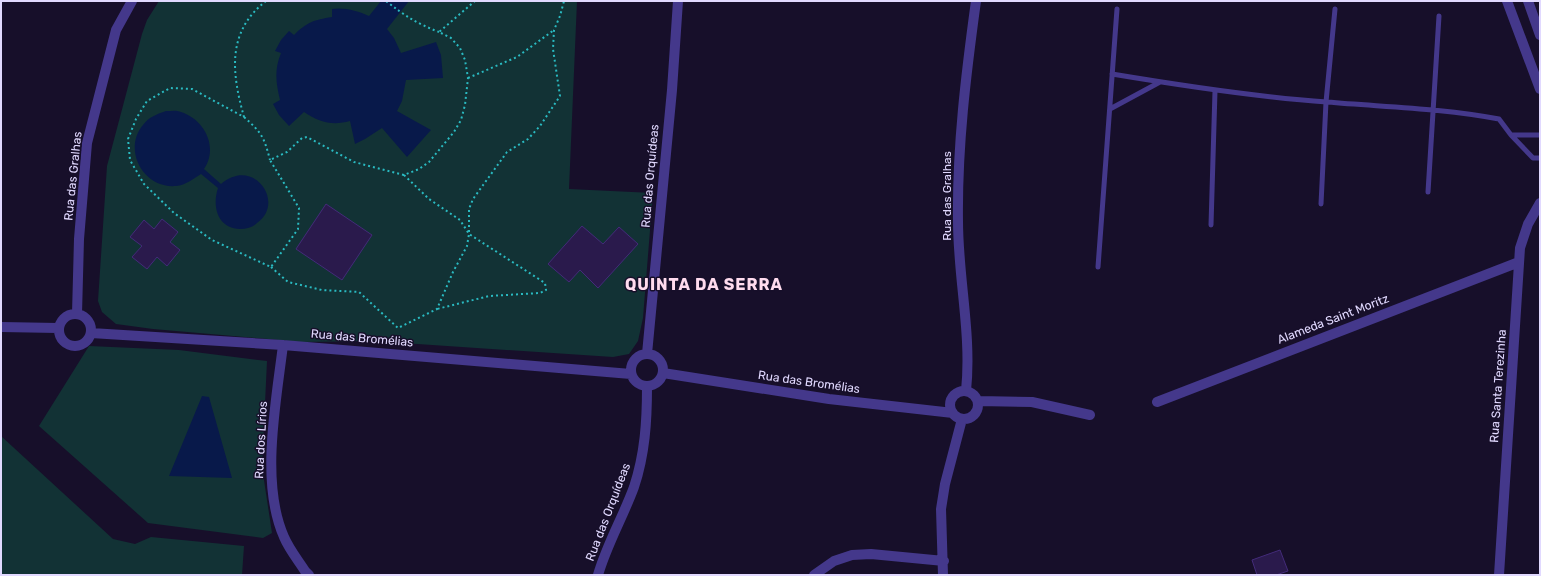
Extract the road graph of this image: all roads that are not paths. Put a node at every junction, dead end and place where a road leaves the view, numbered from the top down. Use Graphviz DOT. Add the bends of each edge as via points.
graph roads {
  1 [pos="132,1"];
  2 [pos="678,1"];
  3 [pos="976,1"];
  4 [pos="1507,1"];
  5 [pos="1528,1"];
  6 [pos="1117,9"];
  7 [pos="1335,9"];
  8 [pos="1439,16"];
  9 [pos="1540,35"];
  10 [pos="1112,74"];
  11 [pos="1160,82"];
  12 [pos="1540,89"];
  13 [pos="1215,91"];
  14 [pos="1326,102"];
  15 [pos="1110,109"];
  16 [pos="1432,110"];
  17 [pos="1511,135"];
  18 [pos="1540,135"];
  19 [pos="1540,158"];
  20 [pos="1428,192"];
  21 [pos="1540,203"];
  22 [pos="1321,204"];
  23 [pos="1211,224"];
  24 [pos="1519,262"];
  25 [pos="1098,267"];
  26 [pos="77,314"];
  27 [pos="1,327"];
  28 [pos="58,328"];
  29 [pos="91,333"];
  30 [pos="283,345"];
  31 [pos="647,354"];
  32 [pos="663,373"];
  33 [pos="631,374"];
  34 [pos="648,387"];
  35 [pos="966,391"];
  36 [pos="978,401"];
  37 [pos="1157,402"];
  38 [pos="953,413"];
  39 [pos="1090,415"];
  40 [pos="962,419"];
  41 [pos="944,561"];
  42 [pos="309,575"];
  43 [pos="598,575"];
  44 [pos="814,575"];
  45 [pos="944,575"];
  46 [pos="1499,575"];
  1 -- 26 [label="street, Rua das Gralhas" via="116,30 87,143 79,239"];
  2 -- 31 [label="street, Rua das Orquídeas"];
  3 -- 35 [label="street, Rua das Gralhas" via="958,159 958,223 967,360"];
  4 -- 12 [label="street"];
  5 -- 9 [label="street"];
  6 -- 10 [label="lane"];
  7 -- 14 [label="lane"];
  8 -- 16 [label="lane"];
  10 -- 11 [label="lane"];
  10 -- 15 [label="lane"];
  11 -- 13 [label="lane"];
  11 -- 15 [label="lane"];
  13 -- 14 [label="lane"];
  13 -- 23 [label="lane"];
  14 -- 16 [label="lane"];
  14 -- 22 [label="lane"];
  15 -- 25 [label="lane"];
  16 -- 17 [label="lane" via="1499,119"];
  16 -- 20 [label="lane"];
  17 -- 18 [label="lane"];
  17 -- 19 [label="lane" via="1533,158"];
  21 -- 24 [label="street, Rua Santa Terezinha" via="1524,235"];
  24 -- 37 [label="street, Alameda Saint Moritz"];
  24 -- 46 [label="street, Rua Santa Terezinha"];
  26 -- 28 [label="street" via="64,317"];
  26 -- 29 [label="street" via="88,320"];
  27 -- 28 [label="street"];
  28 -- 29 [label="street" via="59,336 69,346 83,345"];
  29 -- 30 [label="street, Rua das Bromélias"];
  30 -- 33 [label="street, Rua das Bromélias"];
  30 -- 42 [label="street, Rua dos Lírios" via="271,476 275,507 284,538"];
  31 -- 32 [label="street" via="661,362"];
  31 -- 33 [label="street" via="636,358"];
  32 -- 34 [label="street" via="658,383"];
  32 -- 38 [label="street, Rua das Bromélias" via="829,399"];
  33 -- 34 [label="street" via="637,383"];
  34 -- 43 [label="street, Rua das Orquídeas" via="647,424 642,457 633,488"];
  35 -- 36 [label="street"];
  35 -- 38 [label="street" via="956,393 952,398 950,403"];
  36 -- 39 [label="street" via="1032,402"];
  36 -- 40 [label="street" via="973,416"];
  38 -- 40 [label="street"];
  40 -- 41 [label="street" via="941,509"];
  41 -- 44 [label="street" via="871,554 852,555 834,561"];
  41 -- 45 [label="street"];
}
